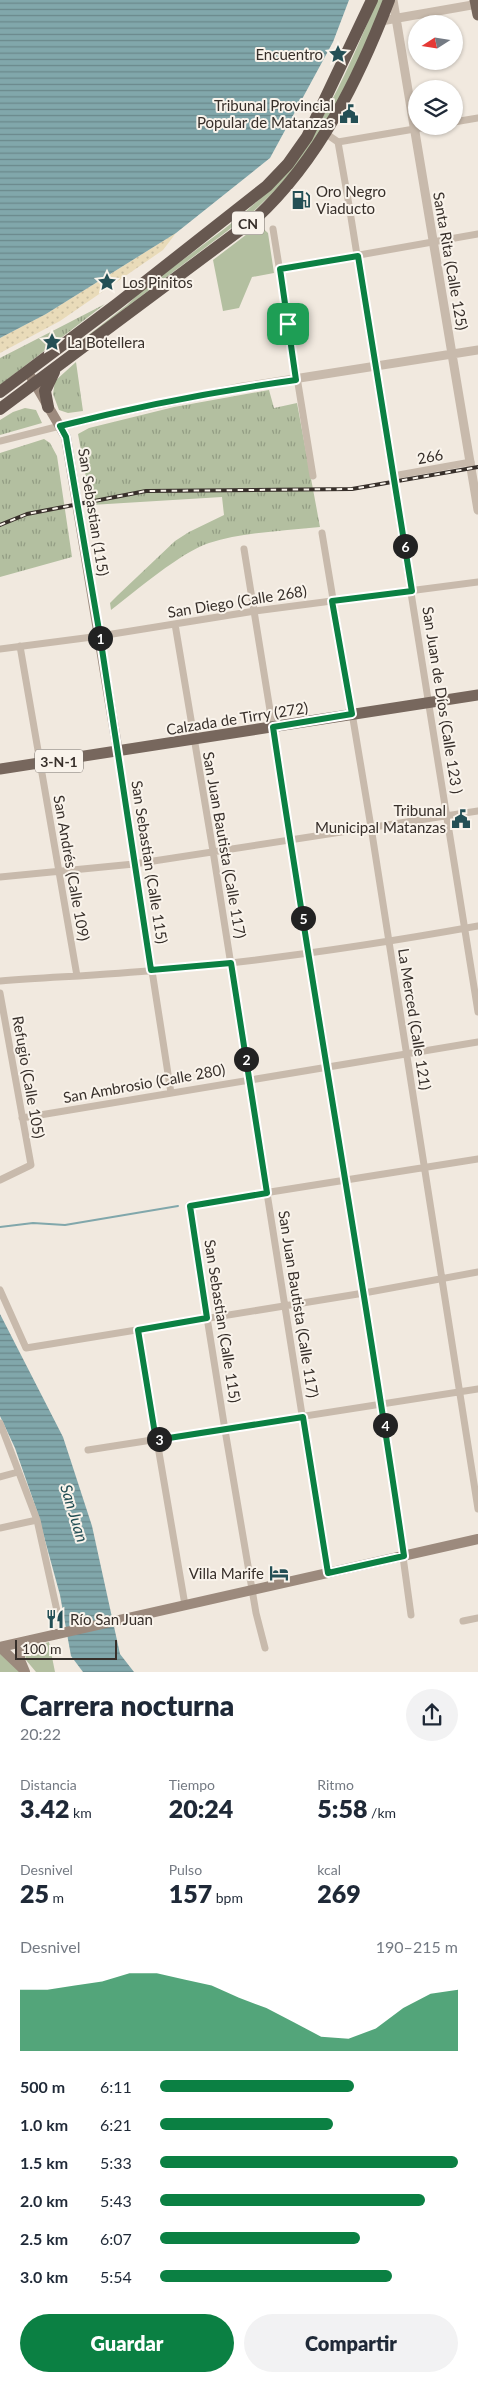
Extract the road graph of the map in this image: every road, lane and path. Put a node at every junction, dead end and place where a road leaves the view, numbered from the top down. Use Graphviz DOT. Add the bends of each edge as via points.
graph roads {
  1 [pos="372,0"];
  2 [pos="391,0"];
  3 [pos="477,6"];
  4 [pos="396,17"];
  5 [pos="381,21"];
  6 [pos="408,92"];
  7 [pos="478,118"];
  8 [pos="463,120"];
  9 [pos="408,130"];
  10 [pos="325,133"];
  11 [pos="415,135"];
  12 [pos="338,142"];
  13 [pos="273,229"];
  14 [pos="478,234"];
  15 [pos="433,242"];
  16 [pos="358,256"];
  17 [pos="280,269"];
  18 [pos="478,350"];
  19 [pos="454,354"];
  20 [pos="376,366"];
  21 [pos="57,368"];
  22 [pos="28,372"];
  23 [pos="296,380"];
  24 [pos="35,384"];
  25 [pos="0,392"];
  26 [pos="11,401"];
  27 [pos="48,407"];
  28 [pos="0,409"];
  29 [pos="60,426"];
  30 [pos="0,441"];
  31 [pos="471,462"];
  32 [pos="313,476"];
  33 [pos="394,476"];
  34 [pos="478,510"];
  35 [pos="322,533"];
  36 [pos="244,549"];
  37 [pos="478,582"];
  38 [pos="412,591"];
  39 [pos="332,601"];
  40 [pos="255,611"];
  41 [pos="174,624"];
  42 [pos="100,636"];
  43 [pos="20,646"];
  44 [pos="0,649"];
  45 [pos="478,695"];
  46 [pos="429,703"];
  47 [pos="352,714"];
  48 [pos="273,727"];
  49 [pos="194,740"];
  50 [pos="118,752"];
  51 [pos="40,764"];
  52 [pos="0,770"];
  53 [pos="478,811"];
  54 [pos="447,816"];
  55 [pos="371,827"];
  56 [pos="290,840"];
  57 [pos="214,851"];
  58 [pos="134,864"];
  59 [pos="58,870"];
  60 [pos="0,878"];
  61 [pos="478,926"];
  62 [pos="465,929"];
  63 [pos="389,941"];
  64 [pos="309,954"];
  65 [pos="231,963"];
  66 [pos="151,970"];
  67 [pos="77,976"];
  68 [pos="0,981"];
  69 [pos="0,993"];
  70 [pos="478,1012"];
  71 [pos="478,1042"];
  72 [pos="407,1055"];
  73 [pos="328,1068"];
  74 [pos="249,1079"];
  75 [pos="171,1093"];
  76 [pos="22,1118"];
  77 [pos="478,1159"];
  78 [pos="424,1167"];
  79 [pos="346,1179"];
  80 [pos="0,1180"];
  81 [pos="267,1193"];
  82 [pos="478,1272"];
  83 [pos="442,1279"];
  84 [pos="0,1290"];
  85 [pos="364,1293"];
  86 [pos="285,1306"];
  87 [pos="207,1318"];
  88 [pos="138,1330"];
  89 [pos="478,1389"];
  90 [pos="460,1392"];
  91 [pos="382,1404"];
  92 [pos="303,1417"];
  93 [pos="0,1423"];
  94 [pos="225,1430"];
  95 [pos="156,1440"];
  96 [pos="88,1450"];
  97 [pos="18,1472"];
  98 [pos="0,1477"];
  99 [pos="478,1509"];
  100 [pos="37,1520"];
  101 [pos="0,1528"];
  102 [pos="478,1539"];
  103 [pos="404,1556"];
  104 [pos="328,1573"];
  105 [pos="252,1590"];
  106 [pos="185,1605"];
  107 [pos="412,1615"];
  108 [pos="478,1618"];
  109 [pos="59,1620"];
  110 [pos="463,1622"];
  111 [pos="30,1640"];
  112 [pos="0,1647"];
  113 [pos="265,1648"];
  114 [pos="26,1672"];
  1 -- 22 [label="highway, CN" via="307,137 288,164 267,186"];
  2 -- 4 [label="street, Santa Rita (Calle 125)"];
  2 -- 5 [label="highway, CN"];
  3 -- 4 [label="street"];
  4 -- 5 [label="street"];
  4 -- 6 [label="street, Santa Rita (Calle 125)"];
  5 -- 10 [label="highway, CN"];
  7 -- 8 [label="street"];
  9 -- 12 [label="street"];
  10 -- 12 [label="street"];
  10 -- 21 [label="highway, CN" via="294,177 256,218"];
  11 -- 15 [label="street, Santa Rita (Calle 125)"];
  12 -- 16 [label="street, San Juan de Díos (Calle 123 )"];
  13 -- 17 [label="street"];
  14 -- 15 [label="street"];
  15 -- 16 [label="street"];
  15 -- 19 [label="street, Santa Rita (Calle 125)"];
  16 -- 17 [label="street"];
  16 -- 20 [label="street, San Juan de Díos (Calle 123 )"];
  17 -- 23 [label="street"];
  18 -- 19 [label="street"];
  19 -- 20 [label="street"];
  19 -- 31 [label="street, Santa Rita (Calle 125)"];
  20 -- 23 [label="street"];
  20 -- 33 [label="street, San Juan de Díos (Calle 123 )"];
  21 -- 24 [label="highway, CN"];
  21 -- 27 [label="highway" via="45,391"];
  22 -- 24 [label="main road, San Sebastian (115)"];
  22 -- 25 [label="highway, CN"];
  23 -- 29 [label="street" via="114,412"];
  23 -- 32 [label="street"];
  24 -- 26 [label="highway, CN"];
  24 -- 27 [label="main road, San Sebastian (115)"];
  26 -- 27 [label="highway" via="28,397"];
  26 -- 28 [label="highway, CN"];
  27 -- 29 [label="main road, San Sebastian (115)"];
  29 -- 30 [label="street"];
  29 -- 42 [label="main road, San Sebastian (115)" via="66,437"];
  31 -- 33 [label="street, 266"];
  31 -- 34 [label="street, Santa Rita (Calle 125)"];
  33 -- 38 [label="street, San Juan de Díos (Calle 123 )"];
  35 -- 39 [label="street, La Merced (Calle 121)"];
  36 -- 40 [label="street"];
  37 -- 38 [label="street, San Diego (Calle 268)"];
  38 -- 39 [label="street, San Diego (Calle 268)"];
  38 -- 46 [label="street, San Juan de Díos (Calle 123 )"];
  39 -- 40 [label="street, San Diego (Calle 268)"];
  39 -- 47 [label="street, La Merced (Calle 121)"];
  40 -- 41 [label="street, San Diego (Calle 268)"];
  40 -- 48 [label="street"];
  41 -- 42 [label="street, San Diego (Calle 268)"];
  41 -- 49 [label="street, San Juan Bautista (Calle 117)"];
  42 -- 43 [label="street, San Diego (Calle 268)"];
  42 -- 50 [label="main road, San Sebastian (Calle 115)"];
  43 -- 44 [label="street, San Diego (Calle 268)"];
  43 -- 51 [label="street, San Andrés (Calle 109)"];
  45 -- 46 [label="main road, Calzada de Tirry (272) / 3-N-1"];
  46 -- 47 [label="main road, Calzada de Tirry (272) / 3-N-1"];
  46 -- 54 [label="street, San Juan de Díos (Calle 123 )"];
  47 -- 48 [label="main road, Calzada de Tirry (272) / 3-N-1"];
  47 -- 55 [label="street, La Merced (Calle 121)"];
  48 -- 49 [label="main road, Calzada de Tirry (272) / 3-N-1"];
  48 -- 56 [label="street"];
  49 -- 50 [label="main road, Calzada de Tirry (272) / 3-N-1"];
  49 -- 57 [label="street, San Juan Bautista (Calle 117)"];
  50 -- 51 [label="main road, Calzada de Tirry (272) / 3-N-1"];
  50 -- 58 [label="street, San Sebastian (Calle 115)"];
  51 -- 52 [label="main road, Calzada de Tirry (272) / 3-N-1"];
  51 -- 59 [label="street, San Andrés (Calle 109)"];
  53 -- 54 [label="street"];
  54 -- 55 [label="street"];
  54 -- 62 [label="street, San Juan de Díos (Calle 123 )"];
  55 -- 56 [label="street"];
  55 -- 63 [label="street, La Merced (Calle 121)"];
  56 -- 57 [label="street"];
  56 -- 64 [label="street"];
  57 -- 58 [label="street"];
  57 -- 65 [label="street, San Juan Bautista (Calle 117)"];
  58 -- 59 [label="street"];
  58 -- 66 [label="street, San Sebastian (Calle 115)"];
  59 -- 60 [label="street"];
  59 -- 67 [label="street, San Andrés (Calle 109)"];
  61 -- 62 [label="street"];
  62 -- 63 [label="street"];
  62 -- 70 [label="street, San Juan de Díos (Calle 123 )"];
  63 -- 64 [label="street"];
  63 -- 72 [label="street, La Merced (Calle 121)"];
  64 -- 65 [label="street"];
  64 -- 73 [label="street"];
  65 -- 66 [label="street"];
  65 -- 74 [label="street, San Juan Bautista (Calle 117)"];
  66 -- 67 [label="street"];
  66 -- 75 [label="street, San Sebastian (Calle 115)"];
  67 -- 68 [label="street"];
  69 -- 76 [label="street, Refugio (Calle 105)"];
  71 -- 72 [label="street, San Ambrosio (Calle 280)"];
  72 -- 73 [label="street, San Ambrosio (Calle 280)"];
  72 -- 78 [label="street, La Merced (Calle 121)"];
  73 -- 74 [label="street, San Ambrosio (Calle 280)"];
  73 -- 79 [label="street"];
  74 -- 75 [label="street, San Ambrosio (Calle 280)"];
  74 -- 81 [label="street, San Juan Bautista (Calle 117)"];
  75 -- 76 [label="street, San Ambrosio (Calle 280)"];
  76 -- 80 [label="street, Refugio (Calle 105)" via="31,1166"];
  77 -- 78 [label="street"];
  78 -- 79 [label="street"];
  78 -- 83 [label="street, La Merced (Calle 121)"];
  79 -- 81 [label="street"];
  79 -- 85 [label="street"];
  81 -- 86 [label="street, San Juan Bautista (Calle 117)"];
  81 -- 87 [label="street, San Sebastian (Calle 115)" via="190,1206"];
  82 -- 83 [label="street"];
  83 -- 85 [label="street"];
  83 -- 90 [label="street, La Merced (Calle 121)"];
  84 -- 88 [label="street" via="26,1348"];
  85 -- 86 [label="street"];
  85 -- 91 [label="street"];
  86 -- 87 [label="street"];
  86 -- 92 [label="street, San Juan Bautista (Calle 117)"];
  87 -- 88 [label="street"];
  87 -- 94 [label="street, San Sebastian (Calle 115)"];
  88 -- 95 [label="street"];
  89 -- 90 [label="street"];
  90 -- 91 [label="street"];
  90 -- 99 [label="street, La Merced (Calle 121)"];
  91 -- 92 [label="street"];
  91 -- 103 [label="street"];
  92 -- 94 [label="street"];
  92 -- 104 [label="street, San Juan Bautista (Calle 117)"];
  93 -- 97 [label="street"];
  94 -- 95 [label="street"];
  94 -- 105 [label="street, San Sebastian (Calle 115)"];
  95 -- 96 [label="street"];
  95 -- 106 [label="street"];
  97 -- 98 [label="street"];
  97 -- 100 [label="street"];
  100 -- 101 [label="street"];
  100 -- 109 [label="street"];
  102 -- 103 [label="main road"];
  103 -- 104 [label="main road"];
  103 -- 107 [label="street"];
  104 -- 105 [label="main road"];
  105 -- 106 [label="main road"];
  105 -- 113 [label="street, San Sebastian (Calle 115)"];
  106 -- 111 [label="main road"];
  108 -- 110 [label="street"];
  111 -- 112 [label="main road"];
  111 -- 114 [label="main road" via="20,1651"];
  112 -- 114 [label="main road"];
}
